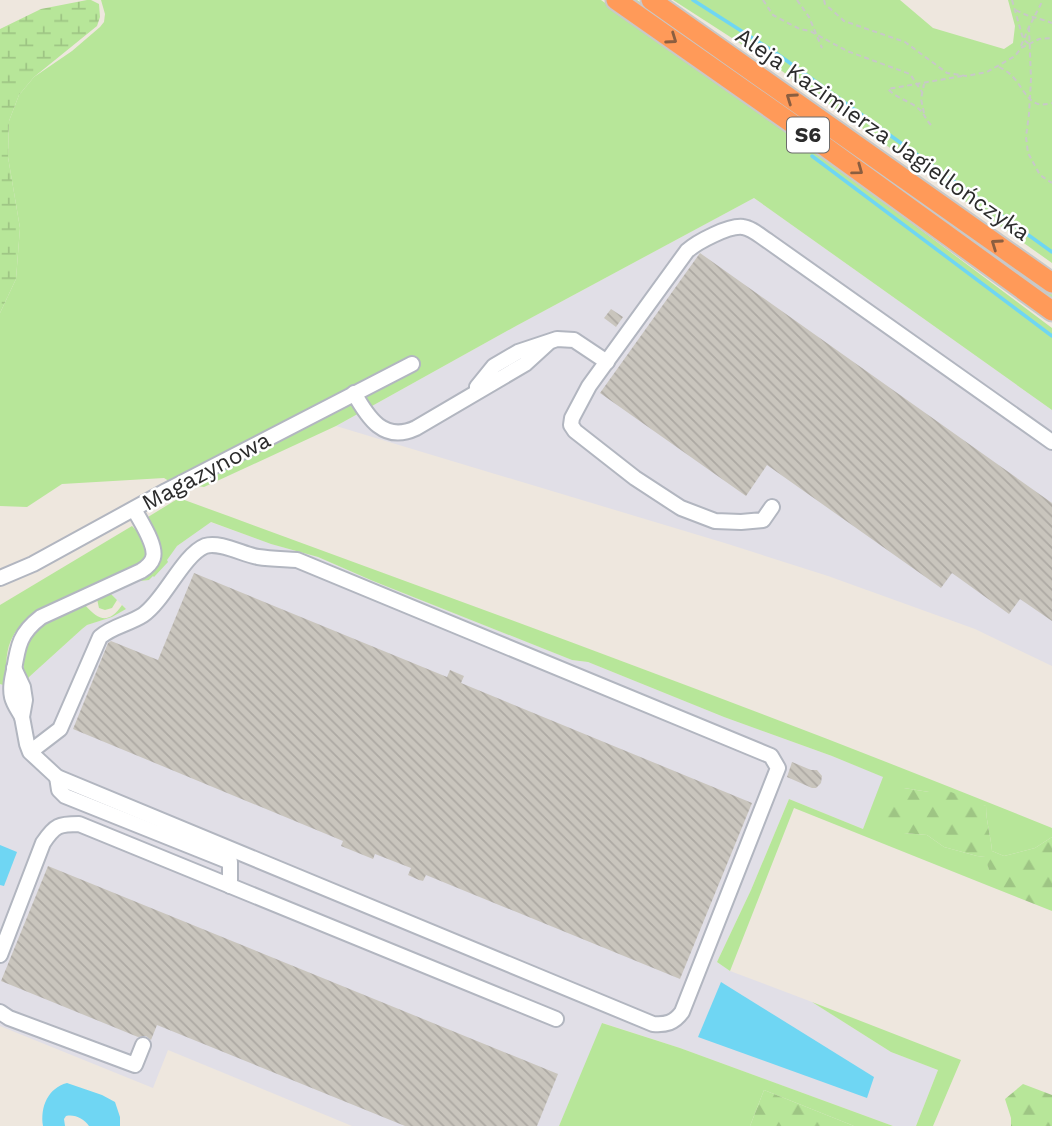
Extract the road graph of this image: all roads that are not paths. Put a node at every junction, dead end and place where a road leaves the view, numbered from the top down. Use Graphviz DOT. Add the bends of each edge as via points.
graph roads {
  1 [pos="616,0"];
  2 [pos="651,0"];
  3 [pos="1052,283"];
  4 [pos="1052,311"];
  5 [pos="607,362"];
  6 [pos="412,364"];
  7 [pos="354,393"];
  8 [pos="1052,442"];
  9 [pos="772,507"];
  10 [pos="134,509"];
  11 [pos="0,578"];
  12 [pos="30,752"];
  13 [pos="57,777"];
  14 [pos="230,886"];
  15 [pos="0,955"];
  16 [pos="0,1012"];
  17 [pos="556,1019"];
  18 [pos="143,1045"];
  1 -- 4 [label="highway, Aleja Kazimierza Jagiellończyka / S6, one-way"];
  3 -- 2 [label="highway, Aleja Kazimierza Jagiellończyka / S6, one-way"];
  5 -- 7 [label="street" via="574,340 557,339 518,352 494,366 469,396 401,432 372,421"];
  5 -- 8 [label="street" via="687,251 705,238 745,227"];
  5 -- 9 [label="street" via="572,418 575,431 647,486 709,519 763,520"];
  6 -- 7 [label="street, Magazynowa"];
  7 -- 10 [label="street, Magazynowa"];
  10 -- 11 [label="street, Magazynowa"];
  10 -- 12 [label="street" via="154,550 149,566 41,617 18,643 14,668 23,687 22,717"];
  12 -- 13 [label="street"];
  12 -- 13 [label="street" via="60,729 100,637 143,615 194,554 206,546 218,546 255,557 297,560 771,756 778,768 681,1012 670,1024 662,1025"];
  13 -- 14 [label="street" via="65,796 230,862"];
  14 -- 15 [label="street" via="79,824 61,824 43,843"];
  14 -- 17 [label="street"];
  16 -- 18 [label="street" via="135,1065"];
}
